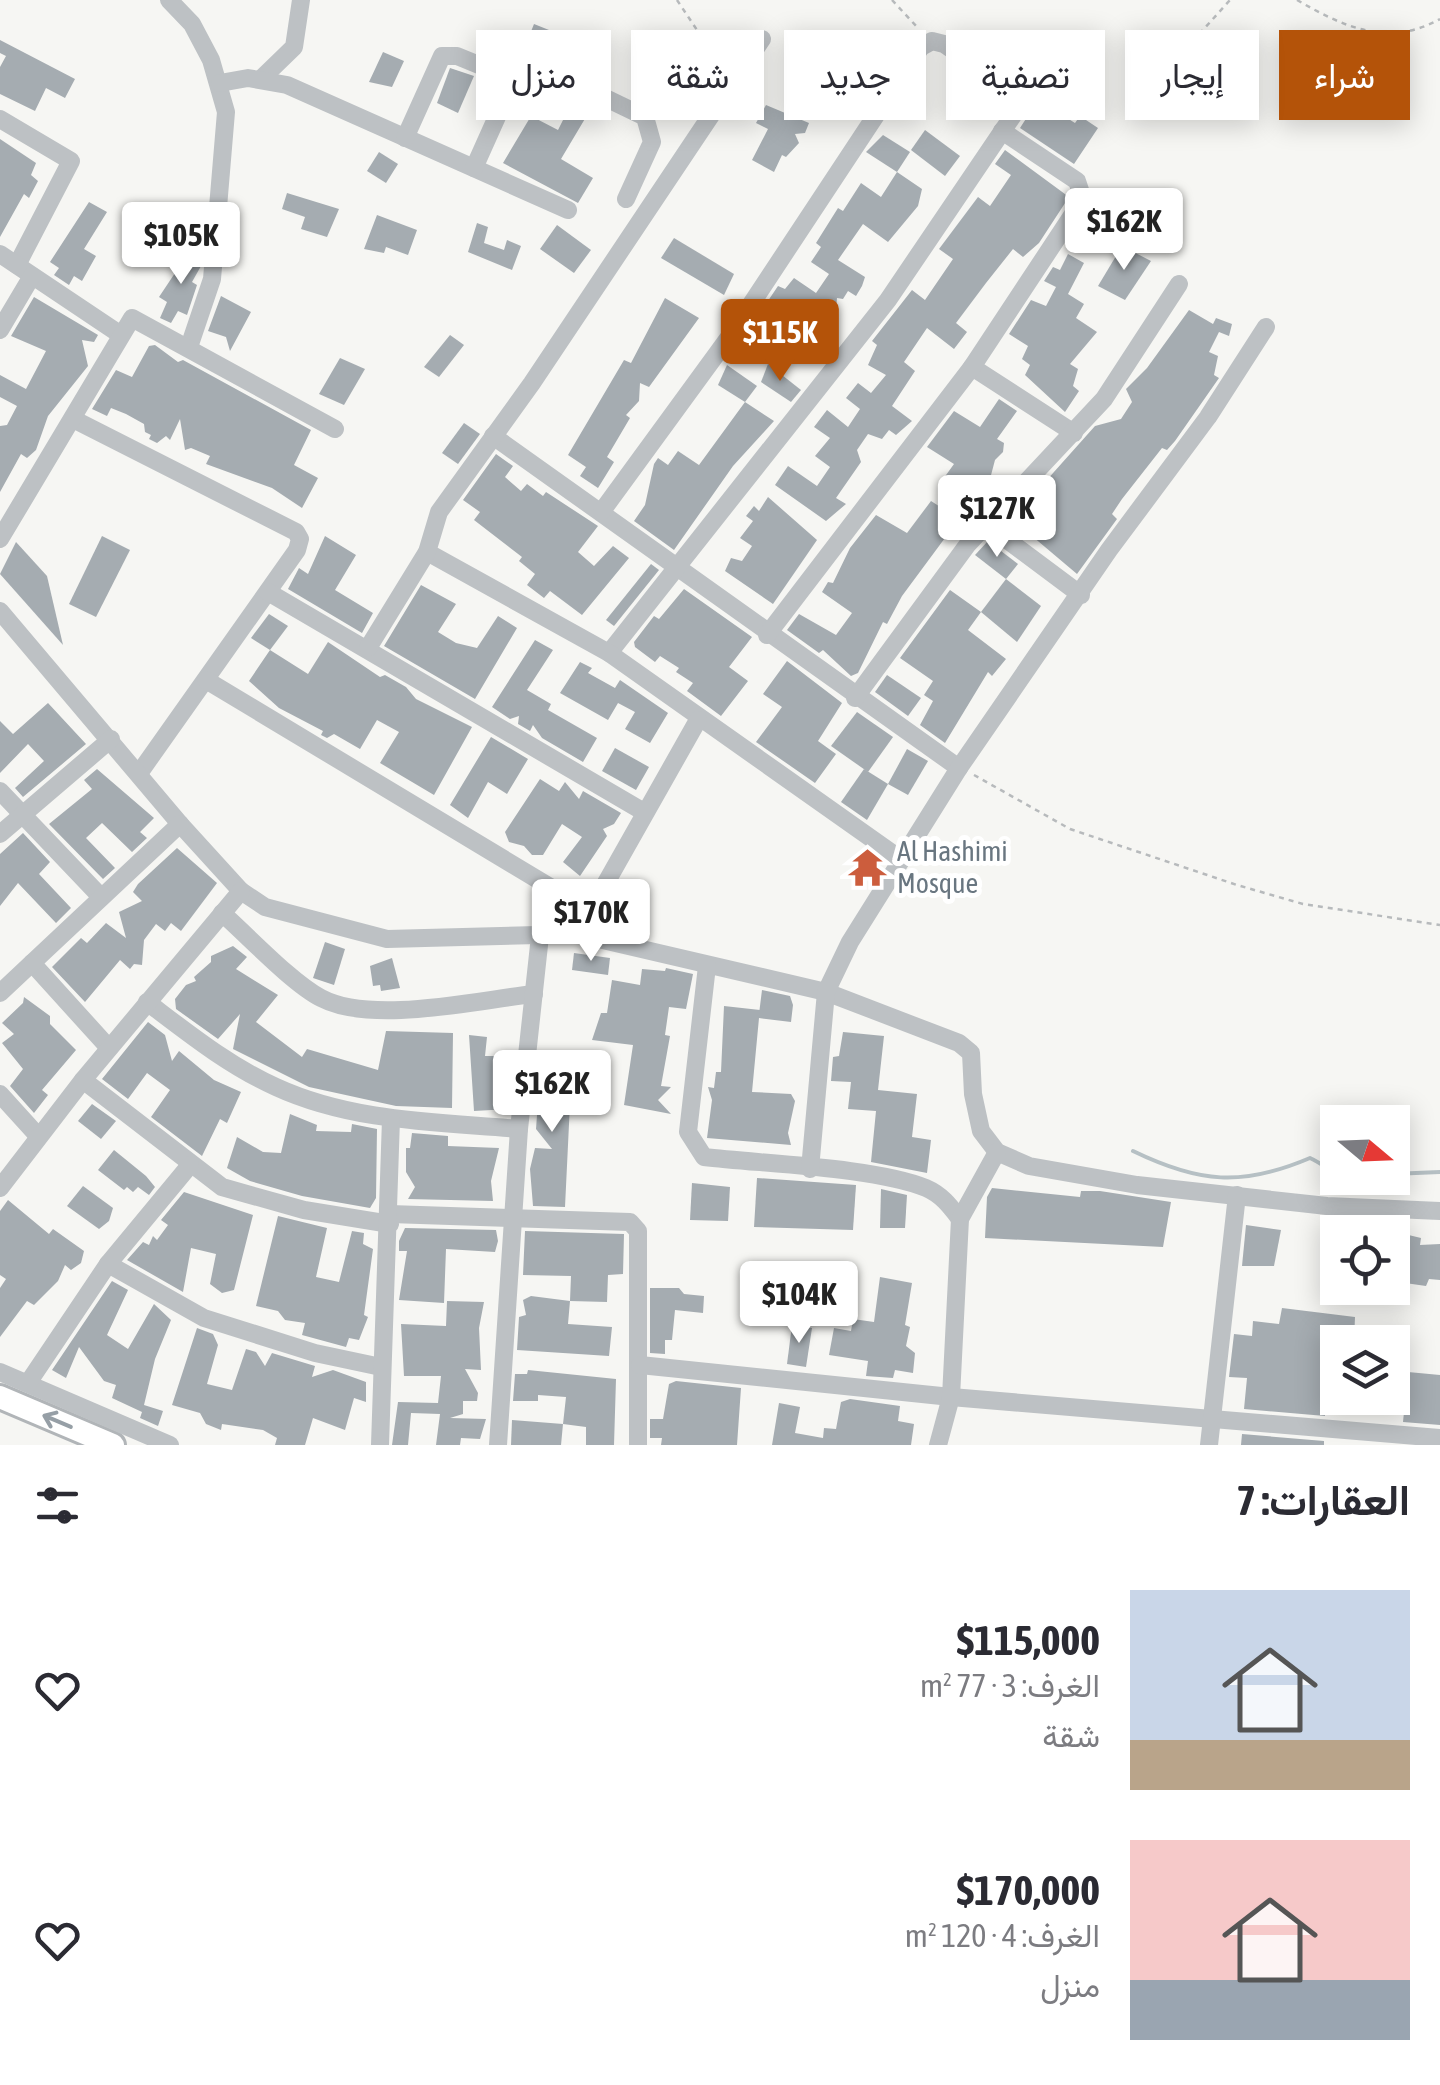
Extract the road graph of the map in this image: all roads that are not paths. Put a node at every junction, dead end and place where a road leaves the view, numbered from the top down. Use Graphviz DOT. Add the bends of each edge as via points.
graph roads {
  1 [pos="169,0"];
  2 [pos="301,0"];
  3 [pos="476,64"];
  4 [pos="261,78"];
  5 [pos="220,83"];
  6 [pos="611,101"];
  7 [pos="0,119"];
  8 [pos="495,120"];
  9 [pos="708,120"];
  10 [pos="1002,130"];
  11 [pos="406,138"];
  12 [pos="474,168"];
  13 [pos="626,199"];
  14 [pos="568,210"];
  15 [pos="0,254"];
  16 [pos="25,270"];
  17 [pos="1178,284"];
  18 [pos="1266,326"];
  19 [pos="0,330"];
  20 [pos="121,335"];
  21 [pos="189,347"];
  22 [pos="972,366"];
  23 [pos="73,419"];
  24 [pos="335,430"];
  25 [pos="1074,432"];
  26 [pos="493,436"];
  27 [pos="602,511"];
  28 [pos="987,525"];
  29 [pos="0,538"];
  30 [pos="427,552"];
  31 [pos="679,569"];
  32 [pos="268,592"];
  33 [pos="1081,595"];
  34 [pos="0,611"];
  35 [pos="768,635"];
  36 [pos="368,648"];
  37 [pos="609,654"];
  38 [pos="206,680"];
  39 [pos="855,698"];
  40 [pos="698,720"];
  41 [pos="111,739"];
  42 [pos="958,768"];
  43 [pos="140,772"];
  44 [pos="0,790"];
  45 [pos="644,812"];
  46 [pos="22,814"];
  47 [pos="180,824"];
  48 [pos="0,834"];
  49 [pos="898,858"];
  50 [pos="240,891"];
  51 [pos="100,896"];
  52 [pos="590,912"];
  53 [pos="222,913"];
  54 [pos="578,934"];
  55 [pos="540,936"];
  56 [pos="32,963"];
  57 [pos="707,966"];
  58 [pos="826,992"];
  59 [pos="0,993"];
  60 [pos="534,994"];
  61 [pos="147,1002"];
  62 [pos="109,1048"];
  63 [pos="83,1080"];
  64 [pos="0,1094"];
  65 [pos="391,1119"];
  66 [pos="519,1129"];
  67 [pos="38,1136"];
  68 [pos="998,1152"];
  69 [pos="190,1165"];
  70 [pos="810,1169"];
  71 [pos="0,1188"];
  72 [pos="1236,1195"];
  73 [pos="1440,1211"];
  74 [pos="516,1216"];
  75 [pos="390,1219"];
  76 [pos="960,1219"];
  77 [pos="108,1264"];
  78 [pos="640,1365"];
  79 [pos="381,1367"];
  80 [pos="0,1372"];
  81 [pos="28,1384"];
  82 [pos="0,1397"];
  83 [pos="951,1398"];
  84 [pos="1211,1418"];
  85 [pos="1440,1438"];
  86 [pos="114,1445"];
  87 [pos="170,1445"];
  88 [pos="380,1445"];
  89 [pos="498,1445"];
  90 [pos="638,1445"];
  91 [pos="938,1445"];
  92 [pos="1208,1445"];
  1 -- 5 [label="street" via="192,24"];
  2 -- 4 [label="street" via="294,46"];
  3 -- 11 [label="street" via="442,56"];
  4 -- 5 [label="street"];
  4 -- 11 [label="street"];
  5 -- 21 [label="street" via="226,112 216,243 209,291"];
  6 -- 13 [label="street" via="645,117 652,142"];
  7 -- 16 [label="street" via="71,162"];
  8 -- 12 [label="street"];
  9 -- 26 [label="street"];
  10 -- 22 [label="street" via="1077,180 1083,199"];
  10 -- 27 [label="street" via="1016,111 1015,96 944,44 926,42 732,333"];
  10 -- 31 [label="street" via="888,300"];
  11 -- 12 [label="street"];
  12 -- 14 [label="street"];
  15 -- 16 [label="street"];
  16 -- 19 [label="street"];
  16 -- 20 [label="street"];
  17 -- 25 [label="street" via="1133,360"];
  18 -- 33 [label="street"];
  20 -- 21 [label="street" via="132,318"];
  20 -- 23 [label="street"];
  21 -- 24 [label="street"];
  22 -- 25 [label="street"];
  22 -- 35 [label="street"];
  23 -- 29 [label="street"];
  23 -- 32 [label="street" via="296,532 297,550"];
  25 -- 28 [label="street"];
  26 -- 27 [label="street"];
  26 -- 30 [label="street" via="439,512"];
  27 -- 31 [label="street"];
  28 -- 33 [label="street"];
  28 -- 39 [label="street"];
  30 -- 36 [label="street"];
  30 -- 37 [label="street"];
  31 -- 35 [label="street"];
  31 -- 37 [label="street"];
  32 -- 36 [label="street"];
  32 -- 38 [label="street"];
  33 -- 42 [label="street"];
  34 -- 41 [label="street"];
  35 -- 39 [label="street"];
  36 -- 45 [label="street"];
  37 -- 40 [label="street"];
  38 -- 43 [label="street"];
  38 -- 52 [label="street"];
  39 -- 42 [label="street"];
  40 -- 45 [label="street"];
  40 -- 49 [label="street"];
  41 -- 43 [label="street"];
  41 -- 46 [label="street"];
  42 -- 49 [label="street"];
  43 -- 47 [label="street"];
  44 -- 46 [label="street"];
  45 -- 52 [label="street"];
  46 -- 48 [label="street"];
  46 -- 51 [label="street"];
  47 -- 50 [label="street"];
  47 -- 51 [label="street"];
  49 -- 58 [label="street"];
  50 -- 53 [label="street"];
  50 -- 55 [label="street" via="294,917 387,939"];
  51 -- 56 [label="street"];
  52 -- 54 [label="street"];
  53 -- 60 [label="street" via="321,998 354,1008"];
  53 -- 61 [label="street"];
  54 -- 55 [label="street"];
  54 -- 57 [label="street"];
  55 -- 60 [label="street"];
  56 -- 59 [label="street"];
  56 -- 62 [label="street"];
  57 -- 58 [label="street"];
  57 -- 70 [label="street" via="688,1132 693,1145 704,1157"];
  58 -- 68 [label="street" via="972,1052 980,1131"];
  58 -- 70 [label="street"];
  60 -- 66 [label="street"];
  61 -- 62 [label="street"];
  61 -- 65 [label="street" via="278,1088"];
  62 -- 63 [label="street"];
  63 -- 67 [label="street"];
  63 -- 69 [label="street"];
  64 -- 67 [label="street"];
  65 -- 66 [label="street"];
  65 -- 75 [label="street"];
  66 -- 74 [label="street"];
  67 -- 71 [label="street"];
  68 -- 72 [label="street" via="1057,1174"];
  68 -- 76 [label="street"];
  69 -- 75 [label="street" via="244,1195"];
  69 -- 77 [label="street"];
  70 -- 76 [label="street" via="925,1188"];
  72 -- 73 [label="street"];
  72 -- 84 [label="street"];
  74 -- 75 [label="street"];
  74 -- 78 [label="street" via="630,1222 638,1231"];
  74 -- 89 [label="street"];
  75 -- 79 [label="street"];
  76 -- 83 [label="street"];
  77 -- 79 [label="street" via="204,1318"];
  77 -- 81 [label="street"];
  78 -- 83 [label="street"];
  78 -- 90 [label="street"];
  79 -- 88 [label="street"];
  80 -- 81 [label="street"];
  81 -- 87 [label="street"];
  86 -- 82 [label="main road, one-way"];
  83 -- 84 [label="street"];
  83 -- 91 [label="street"];
  84 -- 85 [label="street"];
  84 -- 92 [label="street"];
}
